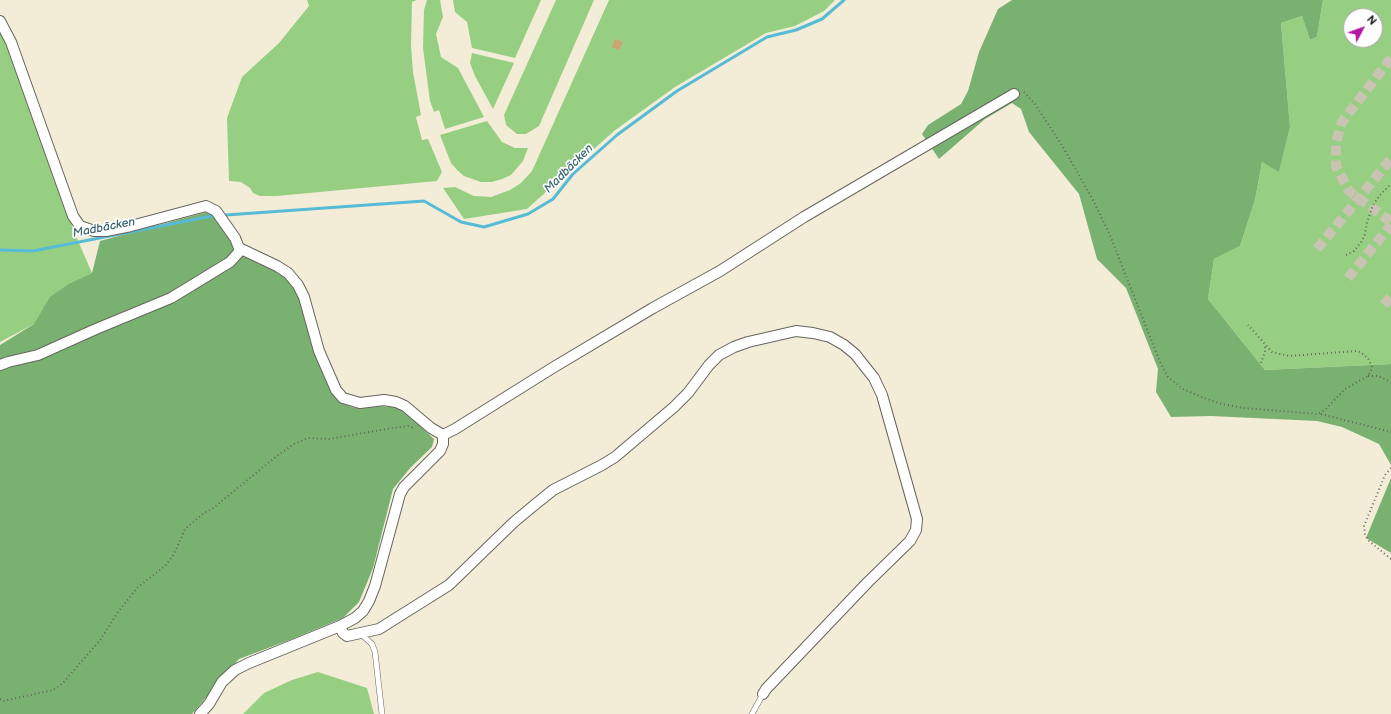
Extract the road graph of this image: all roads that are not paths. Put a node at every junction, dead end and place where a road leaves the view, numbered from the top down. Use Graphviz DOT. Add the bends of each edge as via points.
graph roads {
  1 [pos="0,21"];
  2 [pos="1014,94"];
  3 [pos="239,248"];
  4 [pos="0,365"];
  5 [pos="443,435"];
  6 [pos="340,626"];
  7 [pos="361,633"];
  8 [pos="763,694"];
  9 [pos="200,714"];
  10 [pos="382,714"];
  11 [pos="752,714"];
  1 -- 3 [label="street" via="11,42 73,216 80,226 94,231 106,231 206,206 216,211"];
  2 -- 5 [label="street" via="804,217 720,271 653,308"];
  3 -- 4 [label="street" via="239,252 230,262 171,298 38,355"];
  3 -- 5 [label="street" via="277,266 288,273 298,285 304,297 319,351 336,390 343,398 360,403 384,400 396,402"];
  5 -- 6 [label="street" via="440,451 400,494 369,601 355,618"];
  6 -- 7 [label="street" via="347,636"];
  6 -- 9 [label="street" via="235,670 222,682"];
  7 -- 8 [label="street" via="379,629 449,585 514,522 553,490 615,457 674,407 719,355 748,342 796,331 813,333 830,337 844,345 855,354 874,378 882,395 918,520 910,541"];
  7 -- 10 [label="lane" via="372,644 375,652"];
  8 -- 11 [label="lane"];
}
